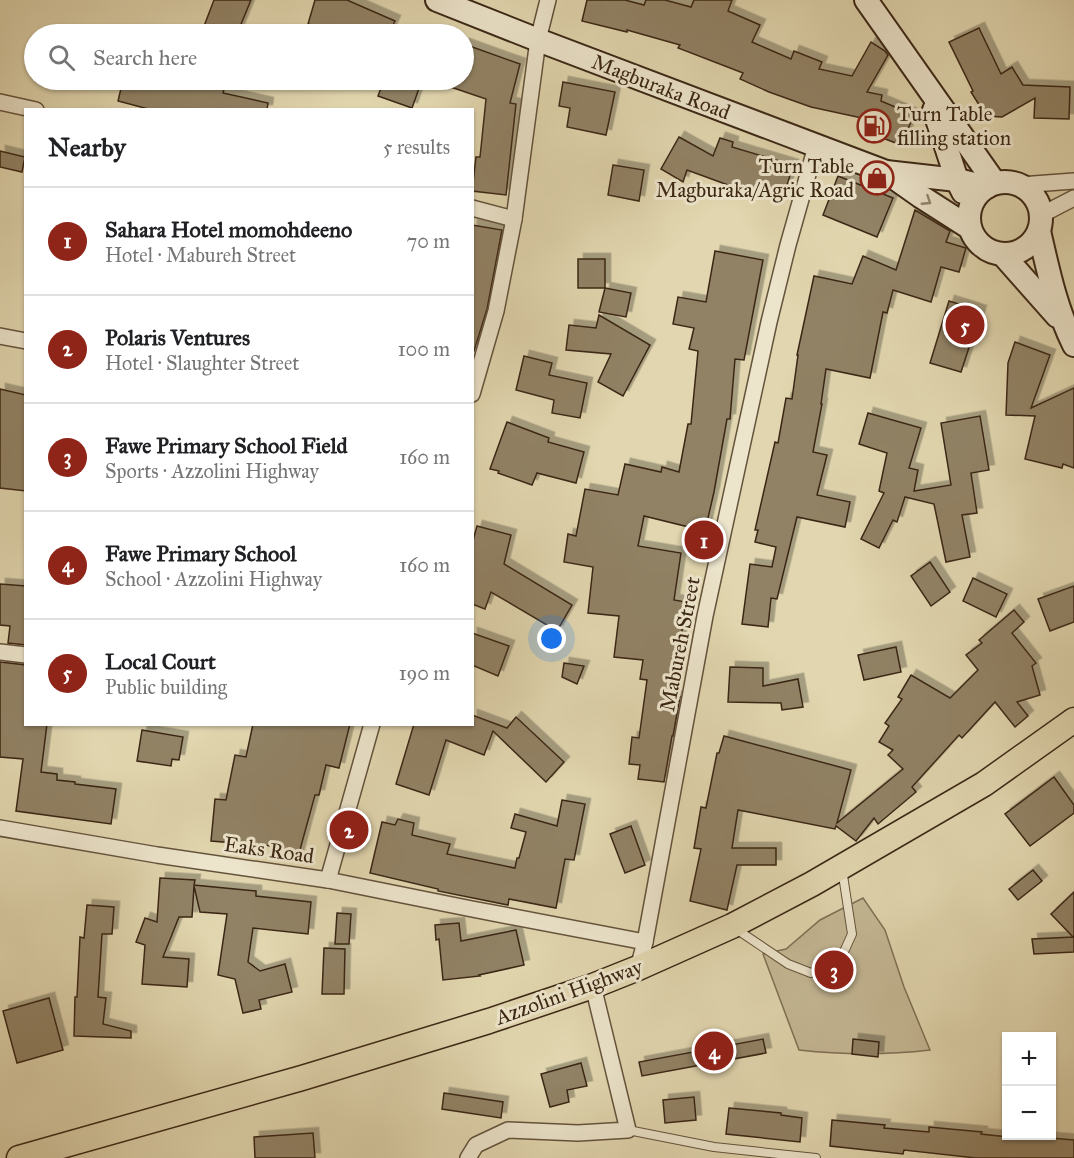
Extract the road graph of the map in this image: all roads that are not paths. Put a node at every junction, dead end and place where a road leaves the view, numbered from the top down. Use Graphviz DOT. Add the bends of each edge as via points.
graph roads {
  1 [pos="437,0"];
  2 [pos="548,0"];
  3 [pos="866,0"];
  4 [pos="538,40"];
  5 [pos="926,86"];
  6 [pos="0,102"];
  7 [pos="27,108"];
  8 [pos="816,146"];
  9 [pos="886,172"];
  10 [pos="957,180"];
  11 [pos="1074,181"];
  12 [pos="991,185"];
  13 [pos="1020,185"];
  14 [pos="1074,198"];
  15 [pos="474,209"];
  16 [pos="970,217"];
  17 [pos="514,219"];
  18 [pos="1040,223"];
  19 [pos="1003,255"];
  20 [pos="1064,324"];
  21 [pos="0,336"];
  22 [pos="24,341"];
  23 [pos="1074,345"];
  24 [pos="474,387"];
  25 [pos="0,652"];
  26 [pos="24,656"];
  27 [pos="371,726"];
  28 [pos="1071,727"];
  29 [pos="0,828"];
  30 [pos="842,867"];
  31 [pos="328,880"];
  32 [pos="732,926"];
  33 [pos="645,942"];
  34 [pos="638,968"];
  35 [pos="593,986"];
  36 [pos="628,1130"];
  37 [pos="18,1158"];
  38 [pos="468,1158"];
  39 [pos="816,1158"];
  1 -- 4 [label="main road, Magburaka Road"];
  2 -- 4 [label="street"];
  3 -- 5 [label="main road"];
  4 -- 8 [label="main road, Magburaka Road"];
  4 -- 17 [label="street"];
  5 -- 10 [label="main road"];
  5 -- 12 [label="main road"];
  6 -- 7 [label="street"];
  8 -- 9 [label="main road, Magburaka Road"];
  8 -- 33 [label="street, Mabureh Street" via="769,322 720,548"];
  9 -- 10 [label="main road, Magburaka Road"];
  9 -- 16 [label="main road, Magburaka Road, one-way" via="920,196"];
  10 -- 12 [label="main road, Magburaka Road"];
  10 -- 16 [label="main road"];
  11 -- 13 [label="street"];
  12 -- 13 [label="main road"];
  12 -- 16 [label="main road" via="977,195"];
  13 -- 18 [label="main road" via="1037,203"];
  14 -- 18 [label="street"];
  15 -- 17 [label="street"];
  16 -- 19 [label="main road" via="974,238"];
  17 -- 24 [label="street" via="496,311"];
  18 -- 19 [label="main road" via="1025,249"];
  18 -- 20 [label="main road" via="1049,275"];
  19 -- 20 [label="main road"];
  20 -- 23 [label="main road"];
  21 -- 22 [label="street"];
  25 -- 26 [label="street"];
  27 -- 31 [label="street"];
  28 -- 30 [label="main road, Azzolini Highway" via="984,784"];
  29 -- 31 [label="street, Eaks Road"];
  30 -- 32 [label="main road, Azzolini Highway"];
  30 -- 32 [label="lane" via="852,934 838,965 811,974 788,964"];
  31 -- 33 [label="street, Eaks Road"];
  32 -- 34 [label="main road, Azzolini Highway"];
  33 -- 34 [label="street"];
  34 -- 35 [label="main road, Azzolini Highway"];
  35 -- 36 [label="street"];
  35 -- 37 [label="main road, Azzolini Highway" via="302,1078"];
  36 -- 38 [label="street" via="508,1130 476,1145"];
  36 -- 39 [label="lane" via="714,1147"];
}
